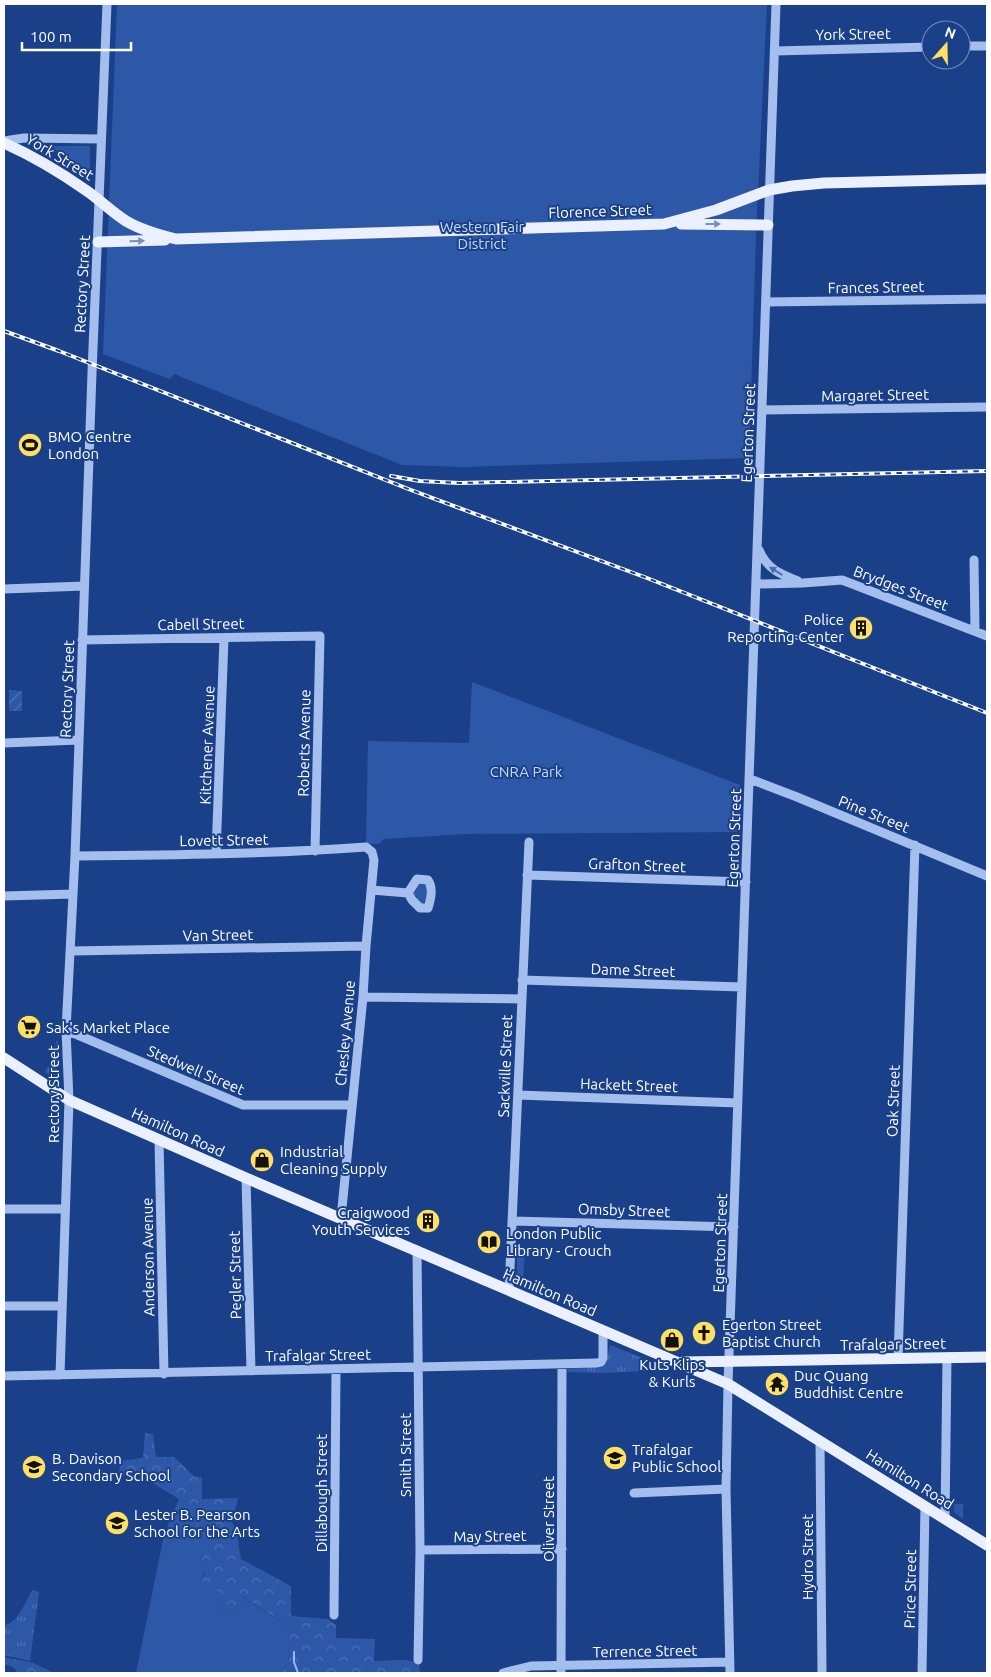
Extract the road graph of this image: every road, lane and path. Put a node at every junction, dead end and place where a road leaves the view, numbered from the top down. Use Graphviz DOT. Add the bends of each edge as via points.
graph roads {
  1 [pos="107,4"];
  2 [pos="776,4"];
  3 [pos="971,46"];
  4 [pos="987,46"];
  5 [pos="921,47"];
  6 [pos="775,51"];
  7 [pos="101,139"];
  8 [pos="4,142"];
  9 [pos="987,179"];
  10 [pos="769,190"];
  11 [pos="100,200"];
  12 [pos="664,224"];
  13 [pos="768,225"];
  14 [pos="176,239"];
  15 [pos="98,242"];
  16 [pos="987,299"];
  17 [pos="766,302"];
  18 [pos="987,407"];
  19 [pos="762,410"];
  20 [pos="758,548"];
  21 [pos="974,560"];
  22 [pos="803,583"];
  23 [pos="757,584"];
  24 [pos="84,586"];
  25 [pos="4,589"];
  26 [pos="975,631"];
  27 [pos="320,636"];
  28 [pos="987,636"];
  29 [pos="224,638"];
  30 [pos="82,640"];
  31 [pos="79,740"];
  32 [pos="4,743"];
  33 [pos="750,779"];
  34 [pos="529,842"];
  35 [pos="915,845"];
  36 [pos="315,851"];
  37 [pos="372,852"];
  38 [pos="216,854"];
  39 [pos="75,856"];
  40 [pos="527,875"];
  41 [pos="987,876"];
  42 [pos="746,882"];
  43 [pos="371,890"];
  44 [pos="408,893"];
  45 [pos="73,894"];
  46 [pos="4,896"];
  47 [pos="366,946"];
  48 [pos="71,951"];
  49 [pos="522,980"];
  50 [pos="742,987"];
  51 [pos="363,997"];
  52 [pos="520,1000"];
  53 [pos="66,1030"];
  54 [pos="4,1058"];
  55 [pos="518,1095"];
  56 [pos="69,1100"];
  57 [pos="738,1103"];
  58 [pos="352,1105"];
  59 [pos="159,1140"];
  60 [pos="246,1178"];
  61 [pos="4,1209"];
  62 [pos="65,1209"];
  63 [pos="341,1218"];
  64 [pos="513,1221"];
  65 [pos="734,1227"];
  66 [pos="417,1250"];
  67 [pos="509,1290"];
  68 [pos="4,1306"];
  69 [pos="62,1306"];
  70 [pos="603,1331"];
  71 [pos="987,1357"];
  72 [pos="898,1358"];
  73 [pos="946,1358"];
  74 [pos="678,1362"];
  75 [pos="729,1362"];
  76 [pos="562,1364"];
  77 [pos="418,1367"];
  78 [pos="336,1370"];
  79 [pos="251,1371"];
  80 [pos="164,1374"];
  81 [pos="60,1375"];
  82 [pos="4,1376"];
  83 [pos="728,1384"];
  84 [pos="820,1441"];
  85 [pos="726,1489"];
  86 [pos="634,1493"];
  87 [pos="924,1506"];
  88 [pos="946,1519"];
  89 [pos="987,1545"];
  90 [pos="562,1549"];
  91 [pos="420,1550"];
  92 [pos="334,1616"];
  93 [pos="418,1660"];
  94 [pos="730,1662"];
  95 [pos="561,1670"];
  96 [pos="503,1673"];
  97 [pos="730,1673"];
  98 [pos="822,1673"];
  99 [pos="922,1673"];
  1 -- 7 [label="street, Rectory Street"];
  2 -- 6 [label="street, Egerton Street"];
  3 -- 4 [label="street"];
  5 -- 6 [label="street, York Street"];
  6 -- 10 [label="street, Egerton Street"];
  7 -- 8 [label="street, York Street" via="24,138"];
  7 -- 11 [label="street, Rectory Street"];
  8 -- 11 [label="main road, York Street" via="32,155"];
  9 -- 10 [label="main road, Florence Street" via="824,183"];
  10 -- 12 [label="main road, Florence Street" via="716,210"];
  10 -- 13 [label="street, Egerton Street"];
  11 -- 14 [label="main road, Florence Street" via="127,221 151,233"];
  11 -- 15 [label="street, Rectory Street"];
  12 -- 13 [label="main road, one-way"];
  12 -- 14 [label="main road, Florence Street"];
  13 -- 17 [label="street, Egerton Street"];
  15 -- 14 [label="main road, one-way"];
  15 -- 24 [label="street, Rectory Street"];
  16 -- 17 [label="street, Frances Street"];
  17 -- 19 [label="street, Egerton Street"];
  18 -- 19 [label="street, Margaret Street"];
  19 -- 20 [label="street, Egerton Street"];
  22 -- 20 [label="street, one-way" via="766,564"];
  20 -- 23 [label="street, Egerton Street"];
  21 -- 26 [label="street"];
  22 -- 23 [label="street, Brydges Street"];
  22 -- 26 [label="street, Brydges Street" via="842,580"];
  23 -- 33 [label="street, Egerton Street"];
  24 -- 25 [label="street"];
  24 -- 30 [label="street, Rectory Street"];
  26 -- 28 [label="street, Brydges Street"];
  27 -- 29 [label="street, Cabell Street"];
  27 -- 36 [label="street, Roberts Avenue"];
  29 -- 30 [label="street, Cabell Street"];
  29 -- 38 [label="street, Kitchener Avenue"];
  30 -- 31 [label="street, Rectory Street"];
  31 -- 32 [label="street"];
  31 -- 39 [label="street, Rectory Street"];
  33 -- 35 [label="street, Pine Street"];
  33 -- 42 [label="street, Egerton Street"];
  34 -- 40 [label="street, Sackville Street"];
  35 -- 41 [label="street, Pine Street"];
  35 -- 72 [label="street, Oak Street"];
  36 -- 37 [label="street, Lovett Street" via="366,847"];
  36 -- 38 [label="street, Lovett Street"];
  37 -- 43 [label="street, Chesley Avenue"];
  38 -- 39 [label="street, Lovett Street"];
  39 -- 45 [label="street, Rectory Street"];
  40 -- 42 [label="street, Grafton Street"];
  40 -- 49 [label="street, Sackville Street"];
  42 -- 50 [label="street, Egerton Street"];
  43 -- 44 [label="street"];
  43 -- 47 [label="street, Chesley Avenue"];
  45 -- 46 [label="street"];
  45 -- 48 [label="street, Rectory Street"];
  47 -- 48 [label="street, Van Street"];
  47 -- 51 [label="street, Chesley Avenue"];
  48 -- 53 [label="street, Rectory Street"];
  49 -- 50 [label="street, Dame Street"];
  49 -- 52 [label="street, Sackville Street"];
  50 -- 57 [label="street, Egerton Street"];
  51 -- 52 [label="street"];
  51 -- 58 [label="street, Chesley Avenue"];
  52 -- 55 [label="street, Sackville Street"];
  53 -- 56 [label="street, Rectory Street"];
  53 -- 58 [label="street, Stedwell Street" via="243,1105"];
  54 -- 56 [label="main road, Hamilton Road"];
  55 -- 57 [label="street, Hackett Street"];
  55 -- 64 [label="street, Sackville Street"];
  56 -- 59 [label="main road, Hamilton Road"];
  56 -- 62 [label="street, Rectory Street"];
  57 -- 65 [label="street, Egerton Street"];
  58 -- 63 [label="street, Chesley Avenue"];
  59 -- 60 [label="main road, Hamilton Road"];
  59 -- 80 [label="street, Anderson Avenue"];
  60 -- 63 [label="main road, Hamilton Road"];
  60 -- 79 [label="street, Pegler Street"];
  61 -- 62 [label="street"];
  62 -- 69 [label="street, Rectory Street"];
  63 -- 66 [label="main road, Hamilton Road"];
  64 -- 65 [label="street, Omsby Street"];
  64 -- 67 [label="street, Sackville Street"];
  65 -- 75 [label="street, Egerton Street"];
  66 -- 67 [label="main road, Hamilton Road"];
  66 -- 77 [label="street, Smith Street"];
  67 -- 70 [label="main road, Hamilton Road"];
  68 -- 69 [label="street"];
  69 -- 81 [label="street, Rectory Street"];
  70 -- 74 [label="main road, Hamilton Road"];
  70 -- 76 [label="street, Trafalgar Street" via="601,1362"];
  71 -- 73 [label="main road, Trafalgar Street"];
  72 -- 73 [label="main road, Trafalgar Street"];
  72 -- 75 [label="main road, Trafalgar Street"];
  73 -- 88 [label="street"];
  74 -- 75 [label="main road, Trafalgar Street"];
  74 -- 83 [label="main road, Hamilton Road"];
  75 -- 83 [label="street, Egerton Street"];
  76 -- 77 [label="street, Trafalgar Street"];
  76 -- 90 [label="street, Oliver Street"];
  77 -- 78 [label="street, Trafalgar Street"];
  77 -- 91 [label="street, Smith Street"];
  78 -- 79 [label="street, Trafalgar Street"];
  78 -- 92 [label="street, Dillabough Street"];
  79 -- 80 [label="street, Trafalgar Street"];
  80 -- 81 [label="street, Trafalgar Street"];
  81 -- 82 [label="street, Trafalgar Street"];
  83 -- 84 [label="main road, Hamilton Road"];
  83 -- 85 [label="street, Egerton Street"];
  84 -- 87 [label="main road, Hamilton Road"];
  84 -- 98 [label="street, Hydro Street"];
  85 -- 86 [label="street"];
  85 -- 94 [label="street, Egerton Street"];
  87 -- 88 [label="main road, Hamilton Road"];
  87 -- 99 [label="street, Price Street"];
  88 -- 89 [label="main road, Hamilton Road"];
  90 -- 91 [label="street, May Street"];
  90 -- 95 [label="street, Oliver Street"];
  91 -- 93 [label="street, Smith Street"];
  94 -- 95 [label="street, Terrence Street"];
  94 -- 97 [label="street, Egerton Street"];
  95 -- 96 [label="street, Terrence Street" via="531,1666"];
}
